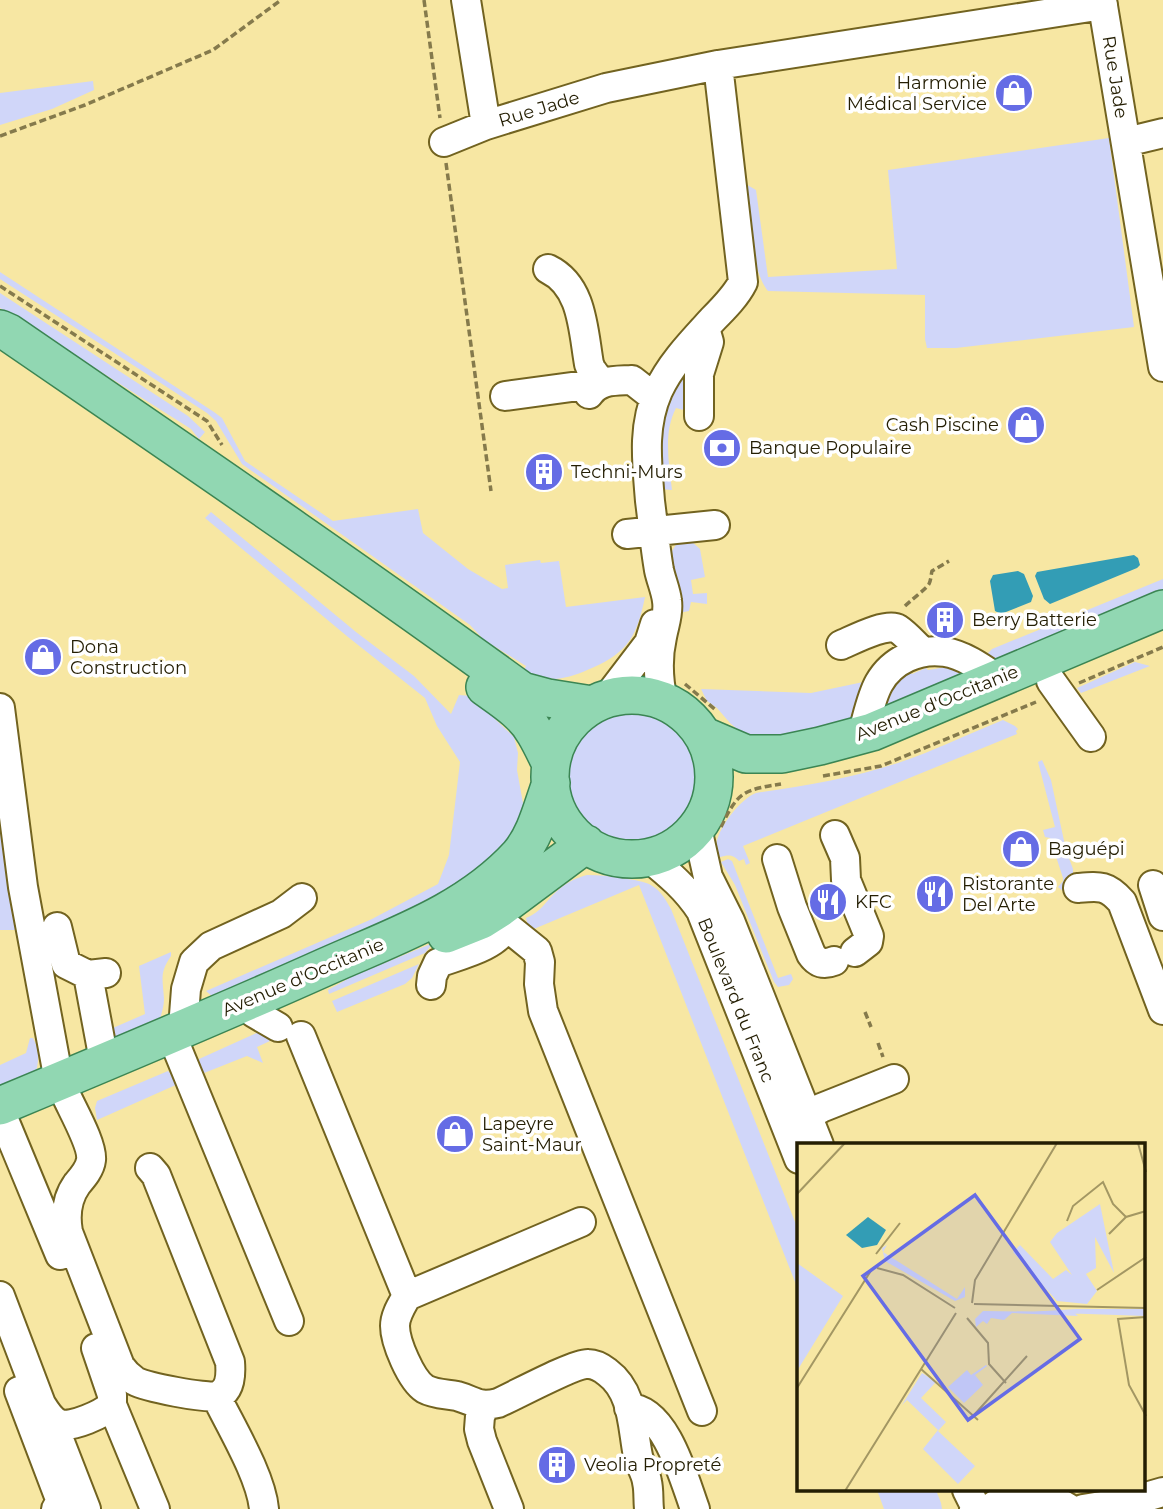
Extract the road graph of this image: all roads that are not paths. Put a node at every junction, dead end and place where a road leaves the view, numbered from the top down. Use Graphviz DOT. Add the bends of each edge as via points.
graph roads {
  1 [pos="466,0"];
  2 [pos="1103,2"];
  3 [pos="718,65"];
  4 [pos="486,125"];
  5 [pos="1163,133"];
  6 [pos="444,142"];
  7 [pos="1126,142"];
  8 [pos="548,269"];
  9 [pos="0,329"];
  10 [pos="702,331"];
  11 [pos="0,338"];
  12 [pos="1163,367"];
  13 [pos="594,390"];
  14 [pos="505,396"];
  15 [pos="656,398"];
  16 [pos="699,416"];
  17 [pos="715,525"];
  18 [pos="640,533"];
  19 [pos="663,587"];
  20 [pos="1163,609"];
  21 [pos="1163,634"];
  22 [pos="841,645"];
  23 [pos="923,652"];
  24 [pos="998,679"];
  25 [pos="1055,686"];
  26 [pos="663,701"];
  27 [pos="599,702"];
  28 [pos="0,708"];
  29 [pos="862,735"];
  30 [pos="704,736"];
  31 [pos="1091,737"];
  32 [pos="551,773"];
  33 [pos="713,793"];
  34 [pos="707,831"];
  35 [pos="835,835"];
  36 [pos="586,844"];
  37 [pos="648,857"];
  38 [pos="777,859"];
  39 [pos="1153,885"];
  40 [pos="1078,888"];
  41 [pos="302,898"];
  42 [pos="1163,916"];
  43 [pos="501,918"];
  44 [pos="57,927"];
  45 [pos="431,985"];
  46 [pos="1163,1010"];
  47 [pos="278,1025"];
  48 [pos="180,1037"];
  49 [pos="102,1063"];
  50 [pos="890,1073"];
  51 [pos="62,1087"];
  52 [pos="1,1116"];
  53 [pos="807,1116"];
  54 [pos="817,1143"];
  55 [pos="797,1154"];
  56 [pos="150,1168"];
  57 [pos="581,1222"];
  58 [pos="0,1296"];
  59 [pos="407,1296"];
  60 [pos="289,1321"];
  61 [pos="0,1345"];
  62 [pos="216,1396"];
  63 [pos="112,1405"];
  64 [pos="485,1406"];
  65 [pos="629,1408"];
  66 [pos="702,1411"];
  67 [pos="51,1418"];
  68 [pos="968,1492"];
  69 [pos="1025,1492"];
  70 [pos="1163,1492"];
  71 [pos="56,1509"];
  72 [pos="86,1509"];
  73 [pos="155,1509"];
  74 [pos="264,1509"];
  75 [pos="509,1509"];
  76 [pos="649,1509"];
  77 [pos="695,1509"];
  78 [pos="974,1509"];
  79 [pos="989,1509"];
  80 [pos="1070,1509"];
  81 [pos="1083,1509"];
  1 -- 4 [label="street"];
  2 -- 3 [label="street, Rue Jade"];
  2 -- 7 [label="street, Rue Jade"];
  3 -- 4 [label="street, Rue Jade" via="606,88"];
  3 -- 10 [label="street" via="743,282"];
  4 -- 6 [label="street, Rue Jade"];
  5 -- 7 [label="street"];
  7 -- 12 [label="street, Rue Jade"];
  8 -- 13 [label="street" via="565,281 575,297"];
  9 -- 27 [label="main road" via="186,453 522,691"];
  10 -- 15 [label="street" via="683,352"];
  10 -- 16 [label="street" via="709,342 699,374"];
  11 -- 32 [label="main road" via="511,705 535,732"];
  13 -- 14 [label="street"];
  13 -- 15 [label="street" via="632,380"];
  15 -- 18 [label="street" via="647,430"];
  17 -- 18 [label="street"];
  18 -- 19 [label="street"];
  19 -- 26 [label="street" via="668,603 658,674"];
  19 -- 27 [label="street" via="649,643"];
  20 -- 24 [label="main road, Avenue d'Occitanie"];
  21 -- 25 [label="main road, Avenue d'Occitanie"];
  22 -- 23 [label="street" via="890,627"];
  23 -- 24 [label="street" via="964,658"];
  23 -- 29 [label="street" via="897,662 878,684"];
  24 -- 29 [label="main road, Avenue d'Occitanie"];
  25 -- 31 [label="street"];
  25 -- 33 [label="main road, Avenue d'Occitanie" via="869,756 751,778"];
  26 -- 27 [label="main road" via="621,695"];
  26 -- 30 [label="main road" via="687,715"];
  27 -- 32 [label="main road" via="565,730 555,749"];
  28 -- 51 [label="street" via="23,887"];
  29 -- 30 [label="main road, Avenue d'Occitanie" via="782,754 746,754"];
  30 -- 33 [label="main road" via="713,763"];
  32 -- 36 [label="main road" via="556,806 572,832"];
  32 -- 48 [label="main road, Avenue d'Occitanie" via="531,839 500,874 466,901"];
  33 -- 34 [label="main road"];
  34 -- 37 [label="main road"];
  34 -- 53 [label="street, Boulevard du Franc" via="708,877"];
  35 -- 38 [label="street" via="845,858 846,880 869,936 868,942 845,957 827,964 814,959"];
  36 -- 37 [label="main road" via="613,856"];
  36 -- 43 [label="main road, Avenue d'Occitanie"];
  37 -- 55 [label="street, Boulevard du Franc" via="691,894 701,911"];
  39 -- 42 [label="street"];
  40 -- 46 [label="street" via="1111,890 1122,902"];
  41 -- 48 [label="street" via="281,914 211,946 194,962"];
  43 -- 45 [label="street" via="504,930 493,942 438,963"];
  43 -- 47 [label="main road, Avenue d'Occitanie" via="481,920"];
  43 -- 66 [label="street" via="537,951 543,1011"];
  44 -- 49 [label="street" via="66,964 97,974"];
  47 -- 48 [label="main road, Avenue d'Occitanie"];
  47 -- 59 [label="street"];
  48 -- 49 [label="main road, Avenue d'Occitanie"];
  48 -- 51 [label="main road, Avenue d'Occitanie"];
  48 -- 60 [label="street"];
  49 -- 51 [label="main road, Avenue d'Occitanie"];
  50 -- 53 [label="street"];
  51 -- 52 [label="main road, Avenue d'Occitanie"];
  51 -- 62 [label="street" via="92,1160 70,1197 68,1232 120,1366 146,1385"];
  52 -- 63 [label="street" via="81,1304"];
  53 -- 54 [label="street, Boulevard du Franc"];
  56 -- 62 [label="street" via="230,1362 228,1384"];
  57 -- 59 [label="street"];
  58 -- 67 [label="street" via="41,1404"];
  59 -- 64 [label="street" via="395,1327 414,1379 432,1392"];
  61 -- 71 [label="street" via="60,1499"];
  62 -- 74 [label="street" via="254,1474"];
  63 -- 67 [label="street" via="96,1416 67,1425"];
  63 -- 73 [label="street"];
  64 -- 65 [label="street" via="587,1363 611,1375 621,1386"];
  64 -- 75 [label="street" via="480,1416 482,1441"];
  65 -- 76 [label="street" via="648,1483"];
  65 -- 77 [label="street" via="647,1412 663,1429"];
  67 -- 72 [label="street"];
  68 -- 78 [label="street"];
  69 -- 79 [label="street"];
  69 -- 80 [label="street"];
  70 -- 81 [label="street"];
}
